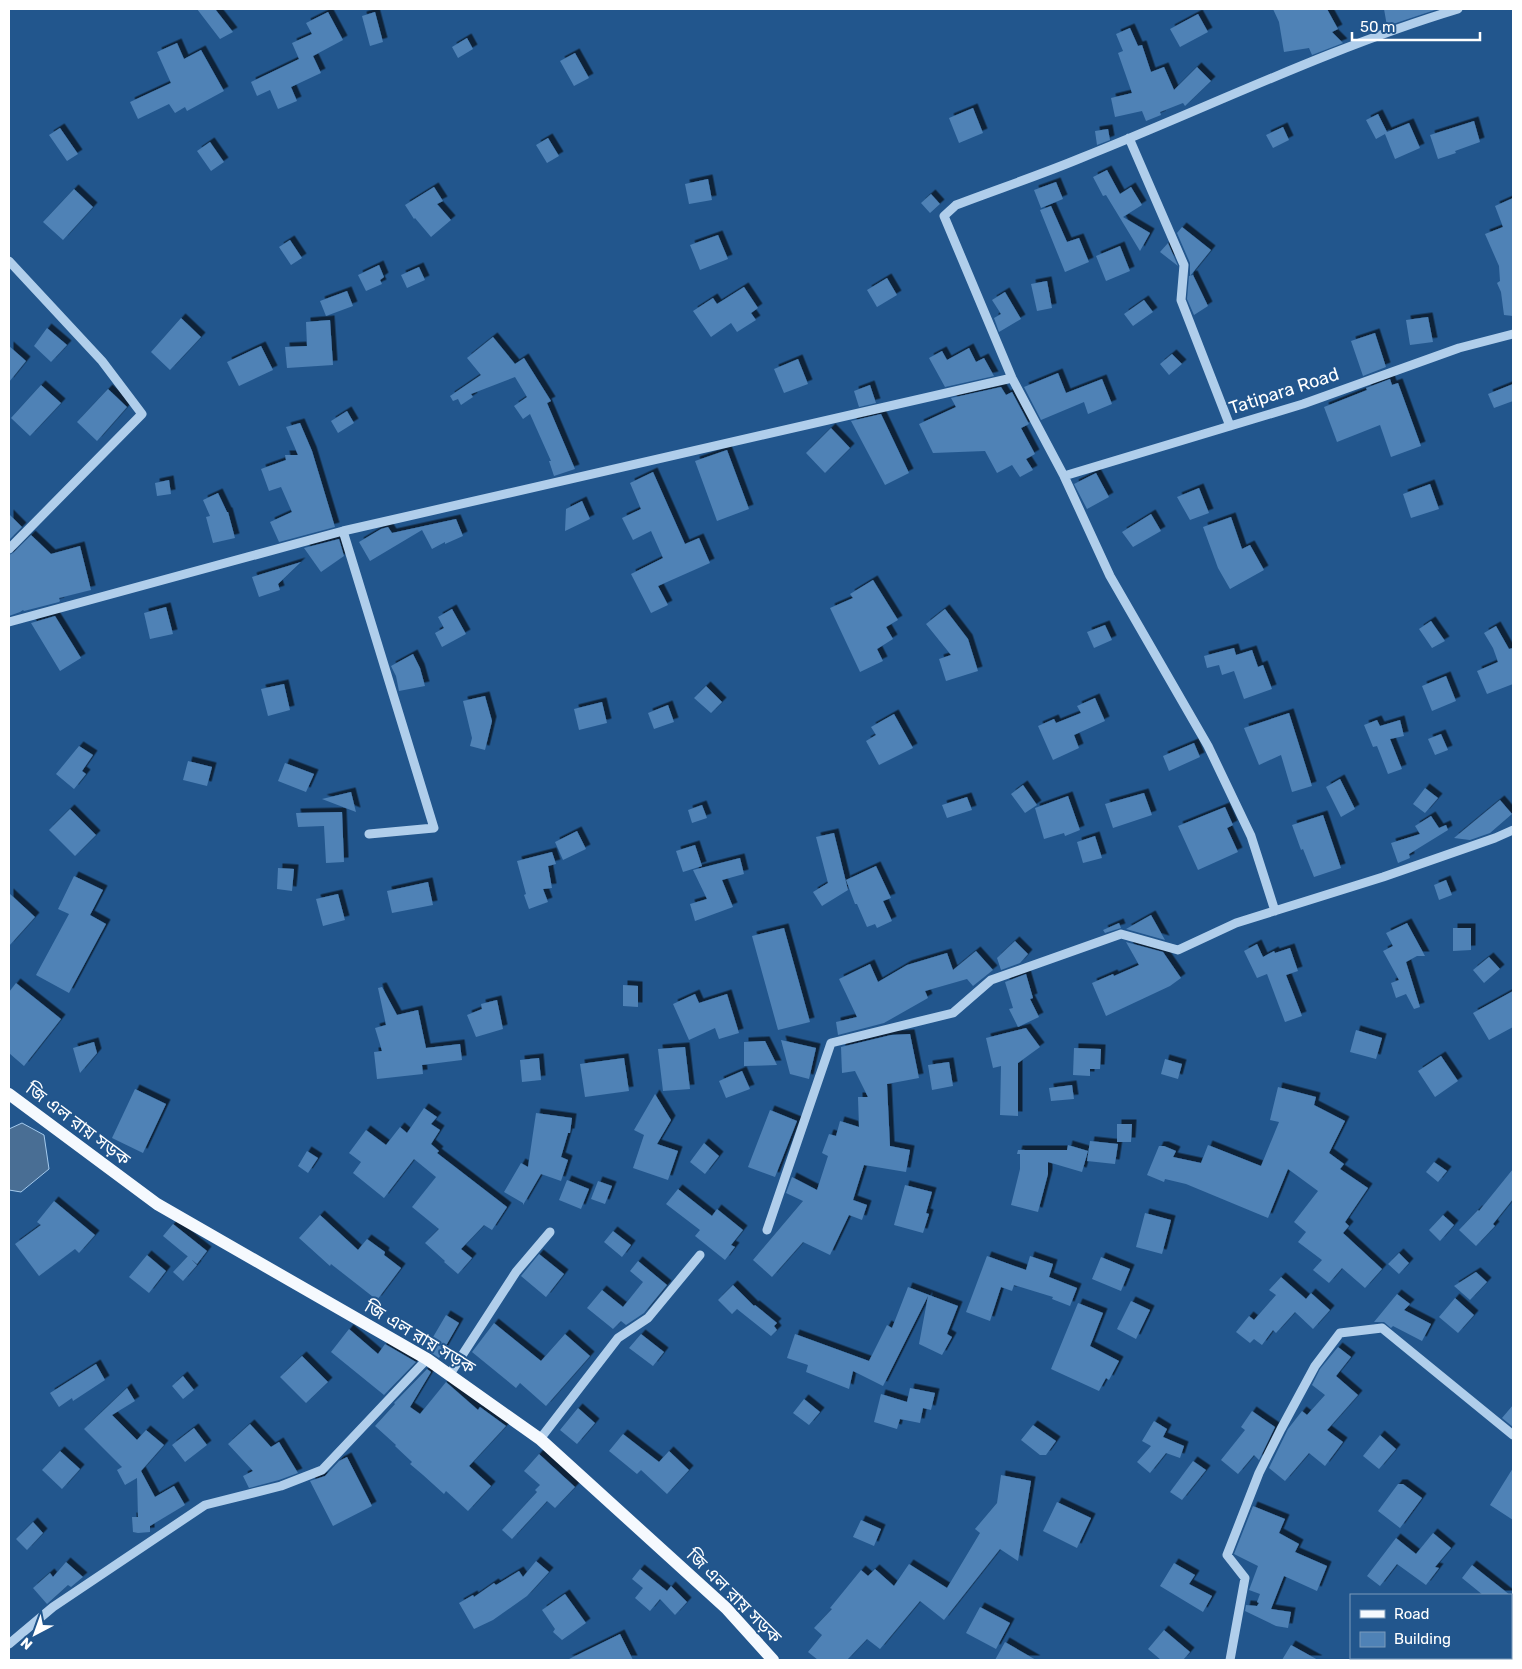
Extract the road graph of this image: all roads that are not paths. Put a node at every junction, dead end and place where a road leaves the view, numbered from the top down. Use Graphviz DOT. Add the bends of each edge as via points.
graph roads {
  1 [pos="1458,9"];
  2 [pos="1129,138"];
  3 [pos="9,261"];
  4 [pos="1513,334"];
  5 [pos="1012,378"];
  6 [pos="1230,426"];
  7 [pos="1064,476"];
  8 [pos="343,531"];
  9 [pos="9,549"];
  10 [pos="9,622"];
  11 [pos="1513,830"];
  12 [pos="369,834"];
  13 [pos="1275,911"];
  14 [pos="9,1094"];
  15 [pos="767,1230"];
  16 [pos="550,1232"];
  17 [pos="700,1255"];
  18 [pos="427,1359"];
  19 [pos="450,1374"];
  20 [pos="1513,1435"];
  21 [pos="540,1438"];
  22 [pos="9,1644"];
  23 [pos="773,1660"];
  24 [pos="1230,1660"];
  1 -- 2 [label="street" via="1268,79"];
  2 -- 5 [label="street" via="956,205 944,216"];
  2 -- 6 [label="street" via="1184,265 1181,300"];
  3 -- 9 [label="street" via="102,361 142,414"];
  4 -- 6 [label="street, Tatipara Road" via="1459,348 1303,404"];
  5 -- 7 [label="street"];
  5 -- 8 [label="street"];
  6 -- 7 [label="street, Tatipara Road"];
  7 -- 13 [label="street" via="1110,576 1208,746 1250,836"];
  8 -- 10 [label="street"];
  8 -- 12 [label="street" via="434,828"];
  11 -- 13 [label="street" via="1393,874"];
  13 -- 15 [label="street" via="1236,923 1178,950 1121,934 991,980 952,1013 831,1043"];
  14 -- 18 [label="main road, জি এল রায় সড়ক" via="157,1204"];
  16 -- 19 [label="street" via="516,1272"];
  17 -- 21 [label="street" via="648,1318 618,1338"];
  18 -- 19 [label="main road, জি এল রায় সড়ক"];
  18 -- 22 [label="street" via="322,1470 281,1486 205,1505 53,1607"];
  19 -- 21 [label="main road, জি এল রায় সড়ক"];
  20 -- 24 [label="street" via="1382,1328 1340,1333 1315,1366 1259,1472 1227,1554 1244,1578"];
  21 -- 23 [label="main road, জি এল রায় সড়ক" via="726,1608"];
}
